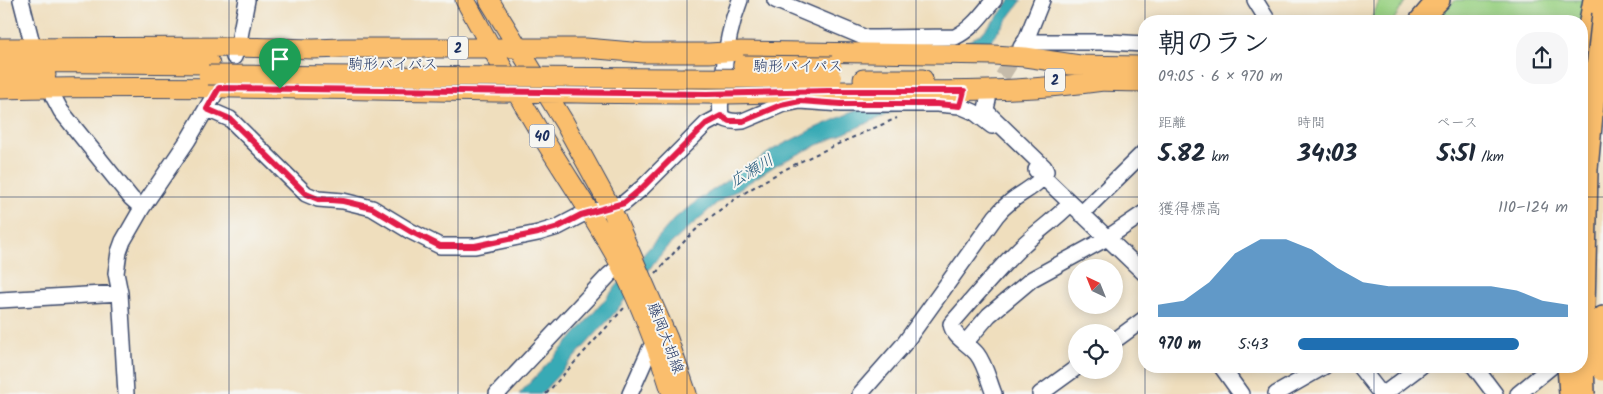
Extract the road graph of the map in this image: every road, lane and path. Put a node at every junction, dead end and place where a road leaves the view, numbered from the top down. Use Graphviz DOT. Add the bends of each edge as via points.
graph roads {
  1 [pos="22,0"];
  2 [pos="247,0"];
  3 [pos="489,0"];
  4 [pos="740,0"];
  5 [pos="775,0"];
  6 [pos="994,0"];
  7 [pos="1042,0"];
  8 [pos="1255,0"];
  9 [pos="1422,0"];
  10 [pos="1439,0"];
  11 [pos="1594,0"];
  12 [pos="465,1"];
  13 [pos="1603,14"];
  14 [pos="1264,15"];
  15 [pos="1412,15"];
  16 [pos="1425,15"];
  17 [pos="1588,32"];
  18 [pos="1138,44"];
  19 [pos="33,47"];
  20 [pos="0,48"];
  21 [pos="493,48"];
  22 [pos="520,48"];
  23 [pos="236,52"];
  24 [pos="726,52"];
  25 [pos="911,61"];
  26 [pos="0,62"];
  27 [pos="1138,66"];
  28 [pos="1588,71"];
  29 [pos="832,72"];
  30 [pos="1603,73"];
  31 [pos="0,76"];
  32 [pos="215,77"];
  33 [pos="1138,82"];
  34 [pos="52,88"];
  35 [pos="0,89"];
  36 [pos="516,92"];
  37 [pos="547,93"];
  38 [pos="587,93"];
  39 [pos="720,94"];
  40 [pos="956,94"];
  41 [pos="1592,94"];
  42 [pos="988,100"];
  43 [pos="207,109"];
  44 [pos="902,115"];
  45 [pos="721,116"];
  46 [pos="564,122"];
  47 [pos="1588,154"];
  48 [pos="1138,157"];
  49 [pos="1043,177"];
  50 [pos="142,208"];
  51 [pos="611,208"];
  52 [pos="1076,209"];
  53 [pos="589,213"];
  54 [pos="1138,217"];
  55 [pos="1107,238"];
  56 [pos="625,264"];
  57 [pos="1138,267"];
  58 [pos="639,289"];
  59 [pos="120,293"];
  60 [pos="0,300"];
  61 [pos="1603,317"];
  62 [pos="1138,323"];
  63 [pos="1123,334"];
  64 [pos="965,343"];
  65 [pos="655,346"];
  66 [pos="1588,362"];
  67 [pos="1603,370"];
  68 [pos="1226,373"];
  69 [pos="1313,373"];
  70 [pos="1365,373"];
  71 [pos="1411,373"];
  72 [pos="1479,373"];
  73 [pos="1544,373"];
  74 [pos="1582,373"];
  75 [pos="1587,373"];
  76 [pos="1068,374"];
  77 [pos="126,394"];
  78 [pos="497,394"];
  79 [pos="546,394"];
  80 [pos="630,394"];
  81 [pos="672,394"];
  82 [pos="687,394"];
  83 [pos="860,394"];
  84 [pos="994,394"];
  85 [pos="1040,394"];
  86 [pos="1240,394"];
  87 [pos="1276,394"];
  88 [pos="1382,394"];
  89 [pos="1494,394"];
  90 [pos="1518,394"];
  91 [pos="1570,394"];
  92 [pos="1584,394"];
  1 -- 19 [label="street"];
  2 -- 23 [label="street"];
  3 -- 22 [label="main road, 40"];
  4 -- 24 [label="street" via="732,19"];
  5 -- 6 [label="street" via="866,38 876,38 955,36 974,24"];
  7 -- 18 [label="street" via="1024,43"];
  8 -- 14 [label="street"];
  9 -- 15 [label="highway"];
  10 -- 16 [label="highway"];
  11 -- 17 [label="highway"];
  12 -- 21 [label="main road, 40"];
  13 -- 41 [label="highway, bridge"];
  19 -- 20 [label="main road, 2"];
  19 -- 23 [label="main road, 2"];
  21 -- 22 [label="main road, 2"];
  21 -- 23 [label="main road, 2"];
  21 -- 36 [label="main road, 40"];
  22 -- 24 [label="main road, 2" via="586,48 643,54"];
  22 -- 37 [label="main road, 40"];
  24 -- 25 [label="main road, 2"];
  24 -- 39 [label="street"];
  25 -- 27 [label="main road, 2"];
  25 -- 29 [label="main road, 駒形バイパス / 2"];
  26 -- 32 [label="main road, 駒形バイパス / 2"];
  28 -- 30 [label="main road"];
  29 -- 32 [label="main road, 駒形バイパス / 2, bridge"];
  29 -- 40 [label="main road, 駒形バイパス / 2" via="890,78"];
  31 -- 32 [label="main road, 駒形バイパス / 2"];
  32 -- 34 [label="main road, 2"];
  32 -- 36 [label="main road, 2"];
  32 -- 43 [label="street"];
  33 -- 40 [label="main road, 2" via="1103,81"];
  34 -- 35 [label="main road, 2"];
  34 -- 50 [label="street" via="61,111"];
  36 -- 37 [label="main road, 2"];
  36 -- 53 [label="main road, 40"];
  37 -- 38 [label="main road, 2"];
  37 -- 46 [label="main road, 40"];
  38 -- 39 [label="main road, 2"];
  38 -- 46 [label="main road" via="569,106"];
  39 -- 40 [label="main road, 2" via="855,91"];
  39 -- 45 [label="street"];
  40 -- 45 [label="street" via="841,104 791,102 743,121 736,122"];
  40 -- 49 [label="street"];
  41 -- 47 [label="highway"];
  42 -- 49 [label="street" via="987,112 1044,167"];
  43 -- 50 [label="street"];
  43 -- 53 [label="street" via="230,119 306,194 372,208 440,246 475,246 538,233"];
  44 -- 58 [label="path" via="810,157 742,195 706,221"];
  45 -- 51 [label="street" via="706,124 630,199"];
  46 -- 51 [label="main road, 40"];
  48 -- 52 [label="street"];
  49 -- 52 [label="street"];
  49 -- 83 [label="street" via="996,216 904,344"];
  50 -- 59 [label="street" via="119,252 116,273"];
  51 -- 53 [label="street"];
  51 -- 56 [label="main road, 40"];
  52 -- 55 [label="street"];
  52 -- 64 [label="street" via="1060,215 1022,246 951,324"];
  53 -- 56 [label="main road, 40"];
  54 -- 55 [label="street"];
  55 -- 57 [label="street"];
  55 -- 64 [label="street" via="1032,279 989,315"];
  56 -- 58 [label="main road, 40"];
  56 -- 78 [label="street" via="609,275"];
  58 -- 65 [label="main road, 藤岡大胡線 / 40"];
  58 -- 79 [label="path"];
  58 -- 82 [label="main road, 藤岡大胡線 / 40" via="668,339"];
  59 -- 60 [label="street"];
  59 -- 77 [label="street"];
  61 -- 66 [label="highway"];
  62 -- 63 [label="street"];
  64 -- 84 [label="street" via="977,355"];
  65 -- 80 [label="street" via="650,349"];
  65 -- 81 [label="main road, 藤岡大胡線 / 40"];
  66 -- 67 [label="highway, bridge"];
  68 -- 86 [label="street"];
  69 -- 87 [label="street"];
  70 -- 88 [label="street"];
  71 -- 88 [label="street"];
  72 -- 89 [label="street"];
  73 -- 90 [label="street"];
  74 -- 91 [label="highway, bridge"];
  75 -- 92 [label="highway, bridge"];
  76 -- 85 [label="street"];
}
